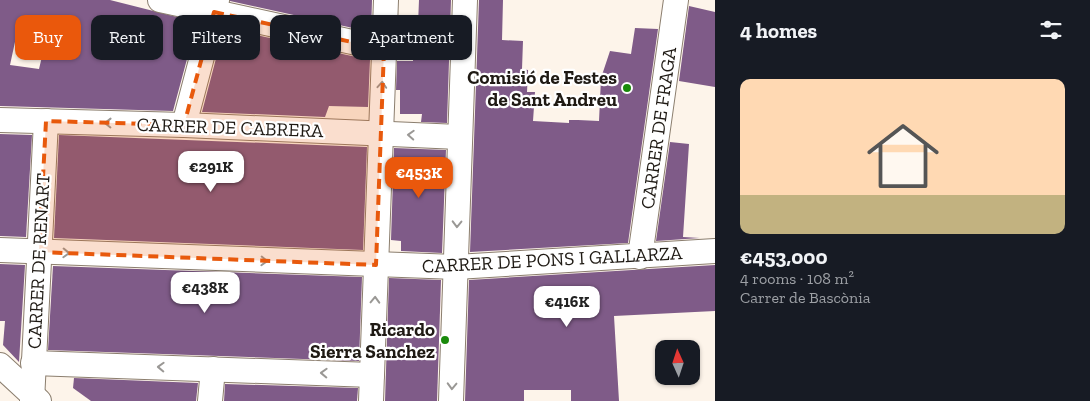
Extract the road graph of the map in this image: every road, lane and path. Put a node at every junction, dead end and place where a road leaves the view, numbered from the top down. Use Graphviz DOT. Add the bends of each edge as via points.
graph roads {
  1 [pos="160,0"];
  2 [pos="386,0"];
  3 [pos="465,0"];
  4 [pos="676,0"];
  5 [pos="215,6"];
  6 [pos="385,15"];
  7 [pos="351,41"];
  8 [pos="383,60"];
  9 [pos="0,120"];
  10 [pos="46,122"];
  11 [pos="184,125"];
  12 [pos="379,133"];
  13 [pos="459,137"];
  14 [pos="0,250"];
  15 [pos="715,251"];
  16 [pos="39,252"];
  17 [pos="640,257"];
  18 [pos="376,265"];
  19 [pos="456,267"];
  20 [pos="33,363"];
  21 [pos="0,365"];
  22 [pos="213,368"];
  23 [pos="372,375"];
  24 [pos="34,398"];
  25 [pos="210,401"];
  26 [pos="371,401"];
  27 [pos="452,401"];
  1 -- 5 [label="street"];
  2 -- 6 [label="street"];
  3 -- 13 [label="street"];
  4 -- 17 [label="street, CARRER DE FRAGA"];
  5 -- 7 [label="street"];
  5 -- 11 [label="street"];
  12 -- 8 [label="street, one-way"];
  9 -- 10 [label="street, CARRER DE CABRERA"];
  11 -- 10 [label="street, CARRER DE CABRERA, one-way"];
  10 -- 16 [label="street, CARRER DE RENART"];
  11 -- 12 [label="street, CARRER DE CABRERA"];
  13 -- 12 [label="street, CARRER DE CABRERA, one-way"];
  12 -- 18 [label="street"];
  13 -- 19 [label="street, one-way"];
  14 -- 16 [label="street, CARRER DE PONS I GALLARZA"];
  15 -- 17 [label="street, CARRER DE PONS I GALLARZA"];
  16 -- 18 [label="street, CARRER DE PONS I GALLARZA, one-way"];
  16 -- 20 [label="street, CARRER DE RENART"];
  17 -- 19 [label="street, CARRER DE PONS I GALLARZA"];
  18 -- 19 [label="street, CARRER DE PONS I GALLARZA"];
  23 -- 18 [label="street, one-way"];
  19 -- 27 [label="street, one-way"];
  22 -- 20 [label="street, one-way"];
  20 -- 24 [label="street, CARRER DE RENART"];
  21 -- 24 [label="street"];
  23 -- 22 [label="street, one-way"];
  22 -- 25 [label="street"];
  23 -- 26 [label="street"];
}
